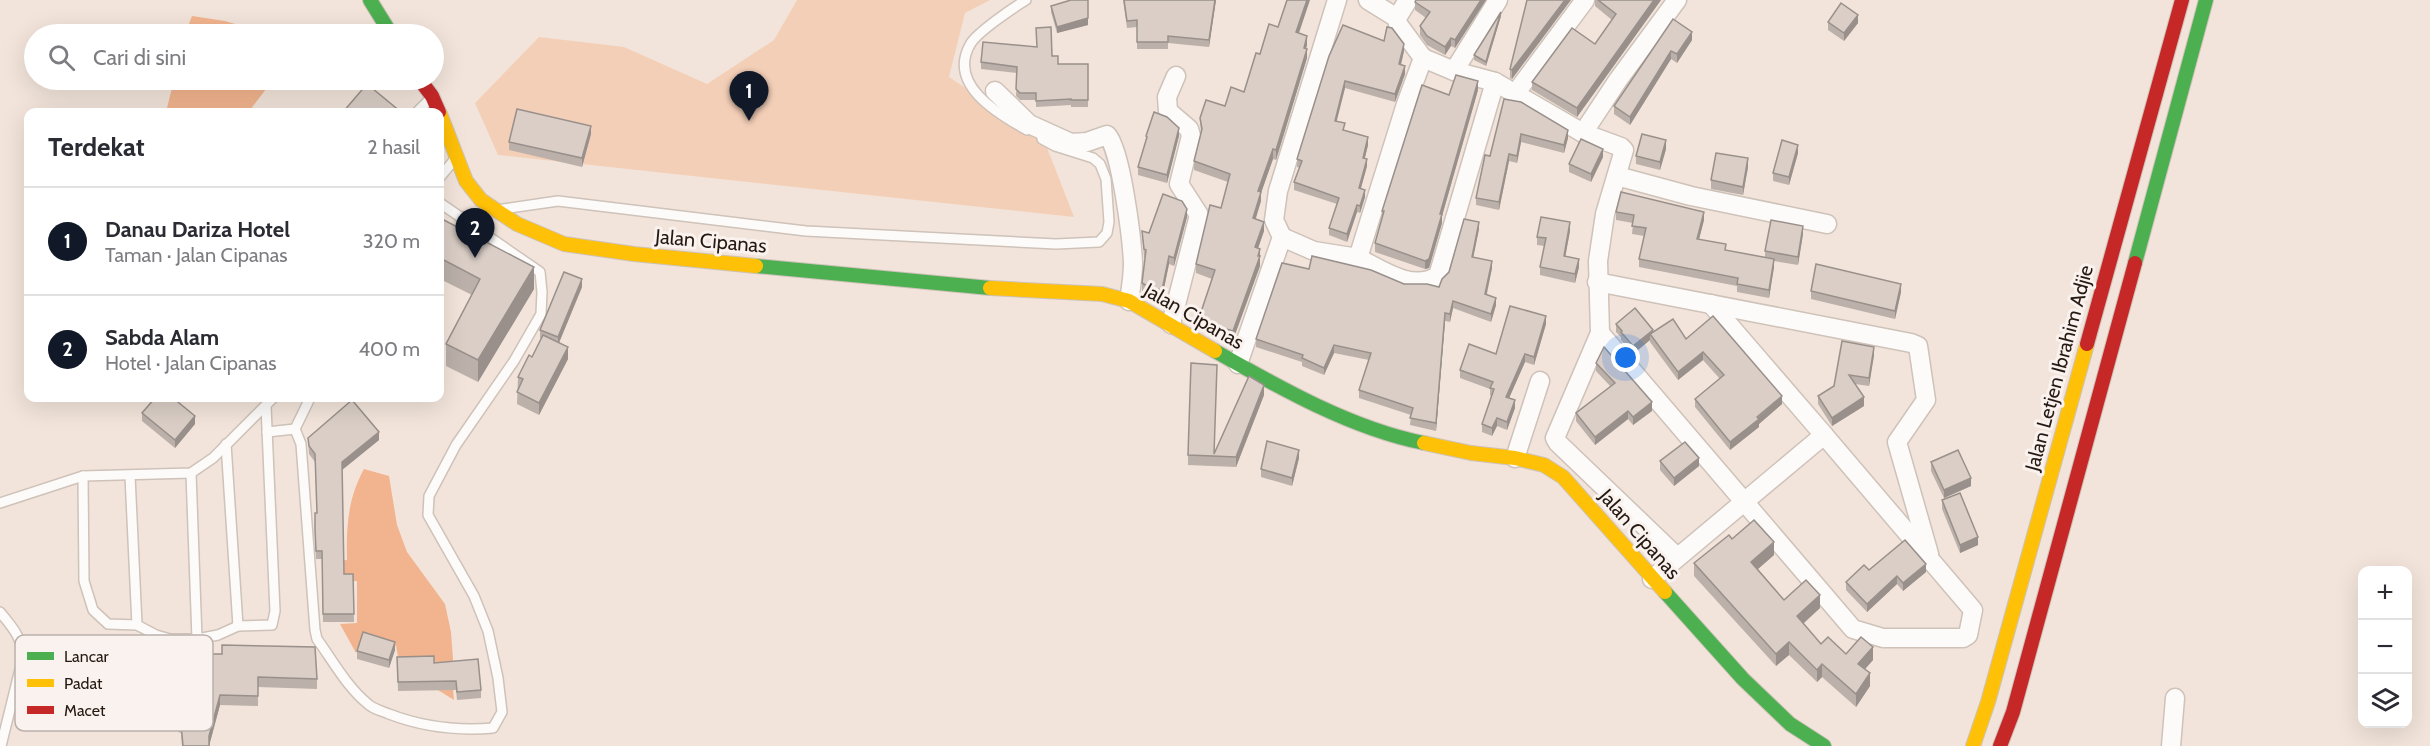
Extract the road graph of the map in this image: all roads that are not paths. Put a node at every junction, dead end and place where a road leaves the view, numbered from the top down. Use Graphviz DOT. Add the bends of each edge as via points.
graph roads {
  1 [pos="370,0"];
  2 [pos="1026,0"];
  3 [pos="1337,0"];
  4 [pos="1368,0"];
  5 [pos="1408,0"];
  6 [pos="1498,0"];
  7 [pos="1585,0"];
  8 [pos="1677,0"];
  9 [pos="2182,0"];
  10 [pos="2206,0"];
  11 [pos="1397,18"];
  12 [pos="385,24"];
  13 [pos="1423,58"];
  14 [pos="1454,71"];
  15 [pos="1176,76"];
  16 [pos="1495,82"];
  17 [pos="428,90"];
  18 [pos="994,91"];
  19 [pos="1515,94"];
  20 [pos="432,96"];
  21 [pos="421,108"];
  22 [pos="437,108"];
  23 [pos="2151,111"];
  24 [pos="2176,116"];
  25 [pos="444,125"];
  26 [pos="1583,133"];
  27 [pos="457,157"];
  28 [pos="444,172"];
  29 [pos="1617,176"];
  30 [pos="444,206"];
  31 [pos="495,210"];
  32 [pos="1827,224"];
  33 [pos="1282,237"];
  34 [pos="1358,258"];
  35 [pos="1597,282"];
  36 [pos="1129,301"];
  37 [pos="1711,304"];
  38 [pos="1171,324"];
  39 [pos="1599,333"];
  40 [pos="1238,364"];
  41 [pos="1540,381"];
  42 [pos="270,402"];
  43 [pos="308,402"];
  44 [pos="266,406"];
  45 [pos="295,429"];
  46 [pos="267,432"];
  47 [pos="1824,435"];
  48 [pos="226,444"];
  49 [pos="1515,458"];
  50 [pos="191,473"];
  51 [pos="83,476"];
  52 [pos="130,476"];
  53 [pos="1744,502"];
  54 [pos="0,503"];
  55 [pos="1677,557"];
  56 [pos="1931,560"];
  57 [pos="1652,579"];
  58 [pos="0,612"];
  59 [pos="137,625"];
  60 [pos="238,626"];
  61 [pos="19,635"];
  62 [pos="156,635"];
  63 [pos="197,635"];
  64 [pos="213,636"];
  65 [pos="15,689"];
  66 [pos="2175,698"];
  67 [pos="1,746"];
  68 [pos="1824,746"];
  69 [pos="1972,746"];
  70 [pos="2000,746"];
  71 [pos="2171,746"];
  1 -- 12 [label="street"];
  2 -- 31 [label="lane" via="972,42 964,62 967,80 996,113 1055,146 1100,164 1106,179 1109,222 1107,234 1099,242 1056,244 806,231 558,201"];
  3 -- 33 [label="street" via="1278,191 1274,220"];
  4 -- 11 [label="street"];
  5 -- 11 [label="street"];
  6 -- 14 [label="street"];
  7 -- 19 [label="street"];
  8 -- 26 [label="street"];
  9 -- 23 [label="street, Jalan Letjen Ibrahim Adjie"];
  10 -- 24 [label="street"];
  11 -- 13 [label="street"];
  13 -- 14 [label="street"];
  13 -- 34 [label="street"];
  14 -- 16 [label="street"];
  15 -- 38 [label="street" via="1167,97 1168,111 1189,129 1191,136 1179,184 1199,215"];
  16 -- 19 [label="street"];
  16 -- 34 [label="street" via="1438,276 1416,283"];
  17 -- 20 [label="street, Jalan Cipanas"];
  18 -- 36 [label="street" via="1029,124 1071,143 1107,135 1110,138 1118,159 1131,245"];
  19 -- 26 [label="street"];
  20 -- 21 [label="lane"];
  20 -- 22 [label="street, Jalan Cipanas"];
  23 -- 24 [label="street"];
  23 -- 69 [label="street, Jalan Letjen Ibrahim Adjie" via="1988,702"];
  24 -- 70 [label="street" via="2013,712"];
  25 -- 27 [label="street, Jalan Cipanas"];
  26 -- 29 [label="street" via="1624,150"];
  27 -- 28 [label="lane"];
  27 -- 31 [label="street, Jalan Cipanas" via="466,181"];
  29 -- 32 [label="street" via="1691,196"];
  29 -- 35 [label="street" via="1605,214"];
  30 -- 45 [label="lane" via="540,273 542,291 541,314 456,445 429,496 428,515 474,596 488,631 502,712 493,728 439,728 370,706 317,639 301,444"];
  31 -- 36 [label="street, Jalan Cipanas" via="564,244 992,288 1102,294"];
  33 -- 34 [label="street" via="1314,251"];
  33 -- 40 [label="street"];
  35 -- 37 [label="street"];
  35 -- 39 [label="street"];
  36 -- 38 [label="street, Jalan Cipanas"];
  37 -- 47 [label="street"];
  37 -- 56 [label="street" via="1918,346 1926,400 1897,442"];
  38 -- 40 [label="street, Jalan Cipanas"];
  39 -- 53 [label="street"];
  39 -- 55 [label="street" via="1556,438"];
  40 -- 49 [label="street, Jalan Cipanas" via="1319,406 1397,438"];
  41 -- 49 [label="street"];
  42 -- 44 [label="lane"];
  43 -- 45 [label="lane"];
  44 -- 46 [label="lane"];
  44 -- 48 [label="lane"];
  45 -- 46 [label="lane"];
  46 -- 60 [label="lane" via="275,620 272,625"];
  47 -- 53 [label="street"];
  47 -- 56 [label="street"];
  48 -- 50 [label="lane"];
  48 -- 60 [label="lane"];
  49 -- 57 [label="street, Jalan Cipanas" via="1544,465 1563,477"];
  50 -- 52 [label="lane"];
  50 -- 63 [label="lane"];
  51 -- 52 [label="lane"];
  51 -- 54 [label="lane"];
  51 -- 59 [label="lane" via="84,581 93,610 108,624"];
  52 -- 59 [label="lane"];
  53 -- 55 [label="street"];
  53 -- 56 [label="street" via="1853,629 1865,634 1883,638 1968,635 1973,610"];
  55 -- 57 [label="street"];
  57 -- 68 [label="street, Jalan Cipanas" via="1743,679 1790,724"];
  58 -- 61 [label="lane"];
  59 -- 62 [label="lane"];
  60 -- 64 [label="lane"];
  65 -- 67 [label="lane"];
  66 -- 71 [label="street"];
}
